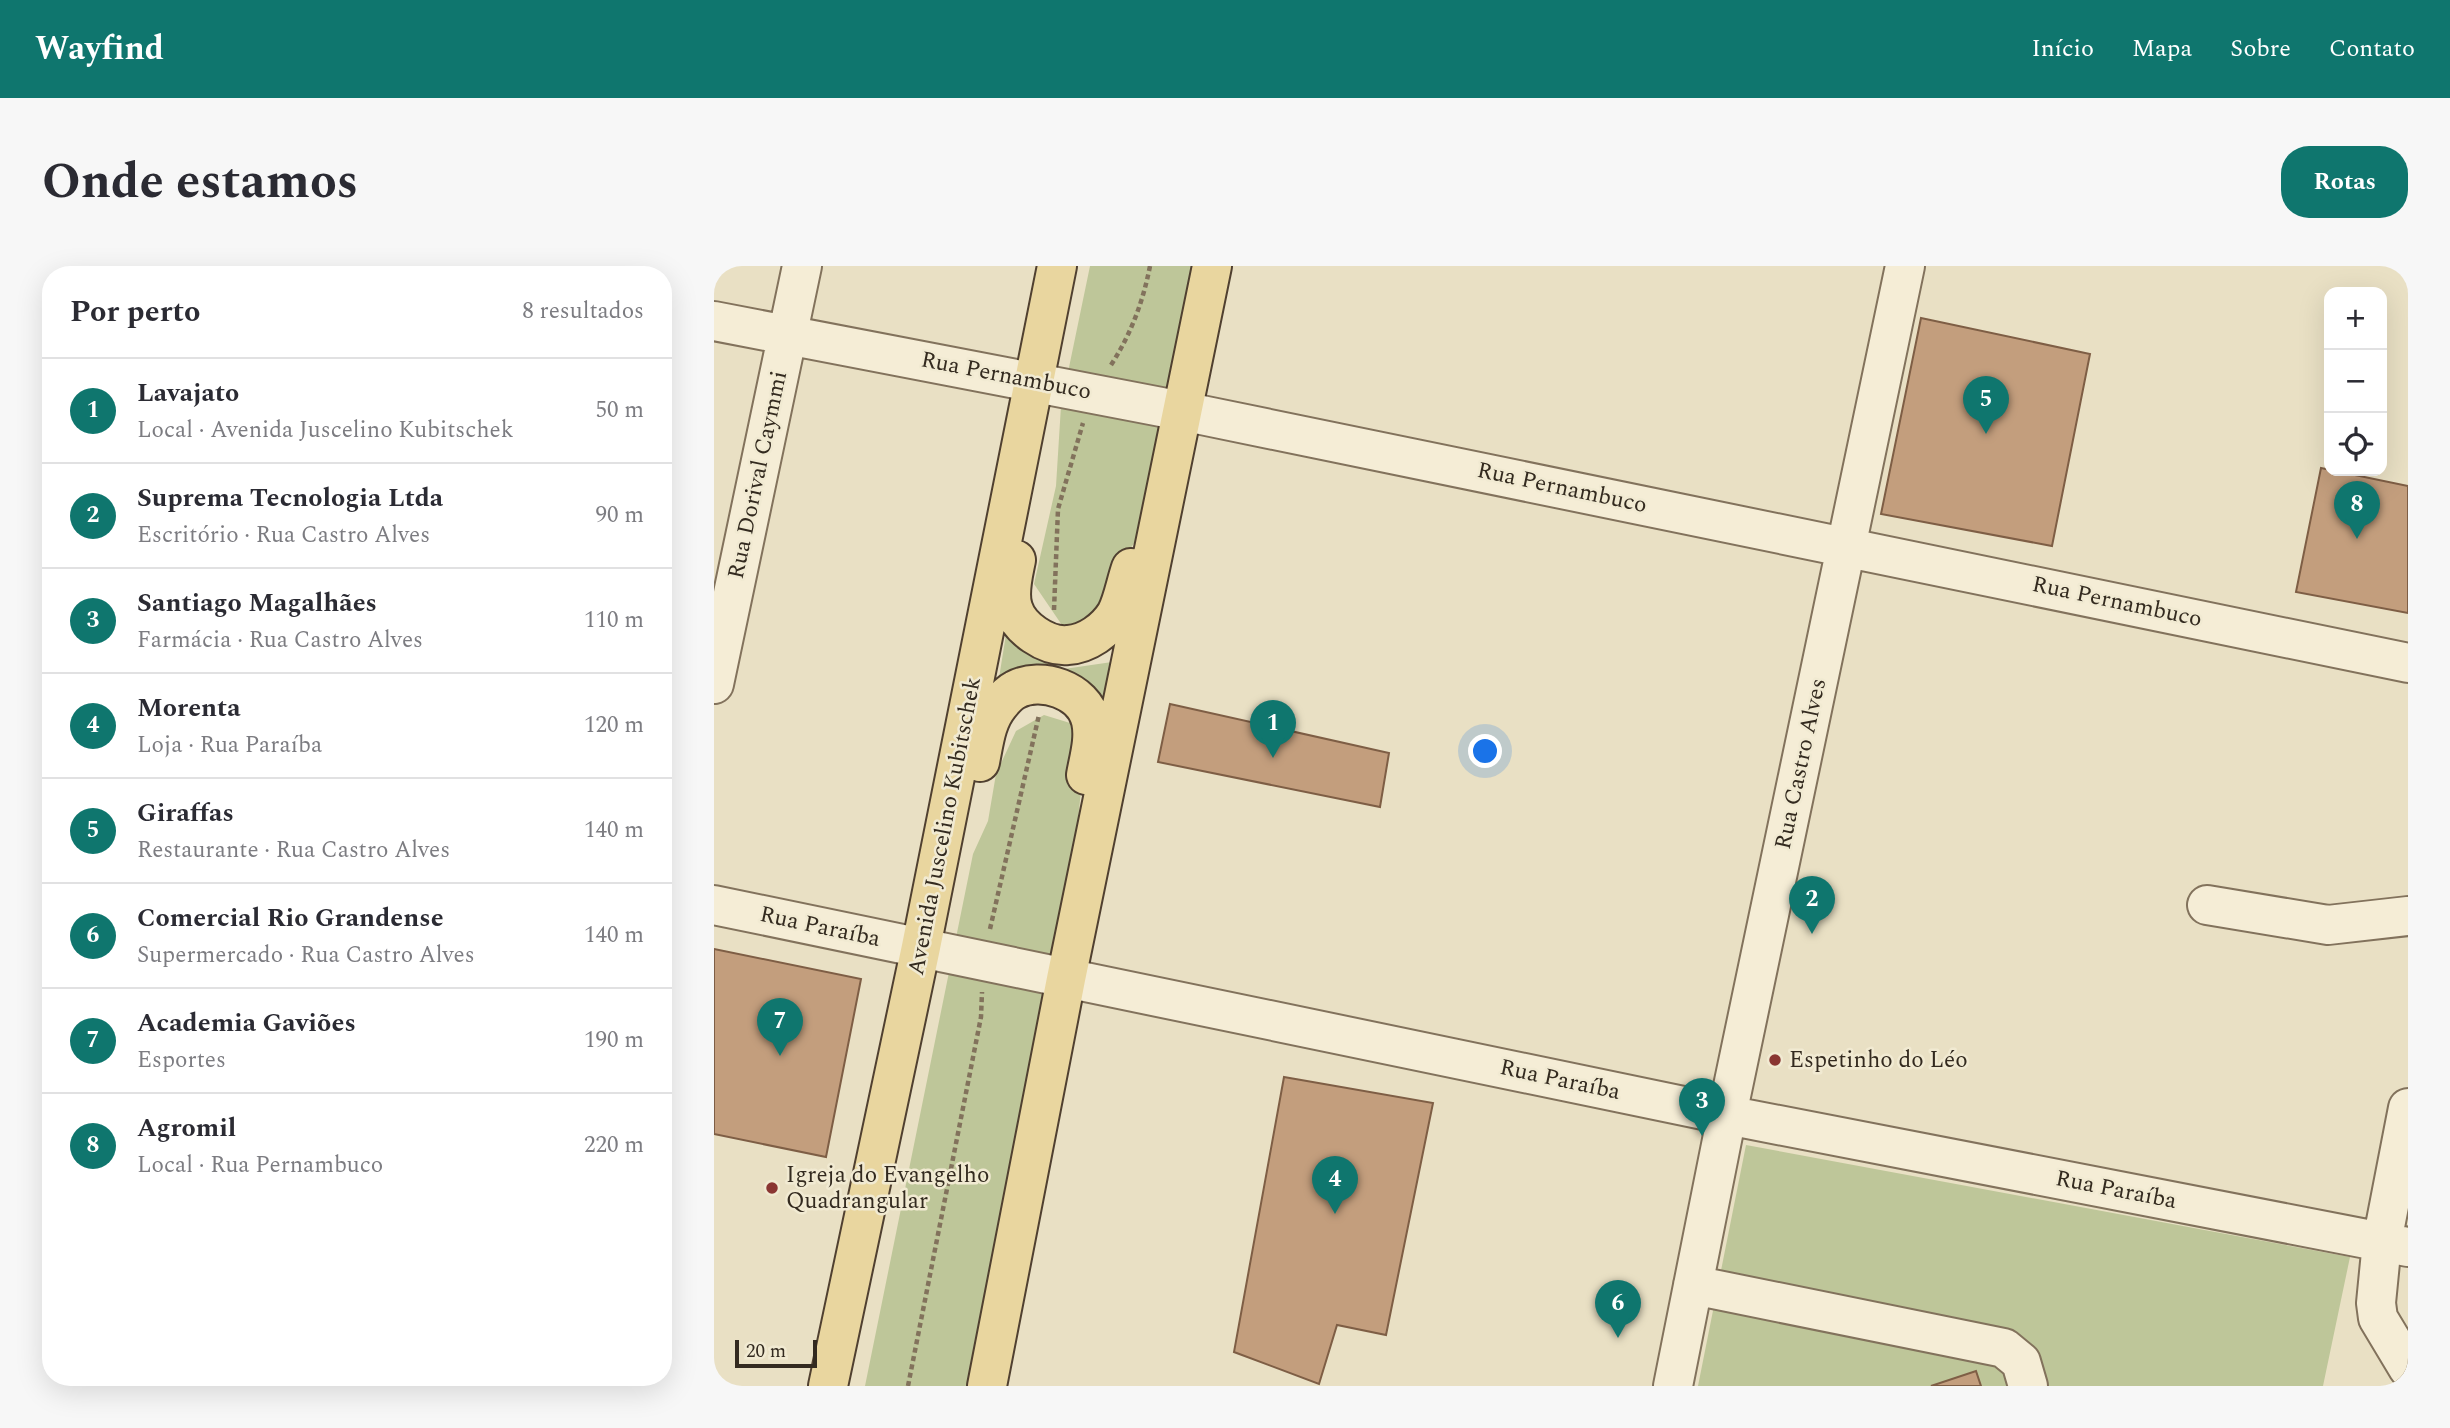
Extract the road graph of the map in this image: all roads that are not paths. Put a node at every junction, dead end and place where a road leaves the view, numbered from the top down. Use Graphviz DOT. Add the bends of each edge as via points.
graph roads {
  1 [pos="802,266"];
  2 [pos="1058,266"];
  3 [pos="1212,266"];
  4 [pos="1905,266"];
  5 [pos="714,321"];
  6 [pos="788,335"];
  7 [pos="1034,381"];
  8 [pos="1182,411"];
  9 [pos="1017,464"];
  10 [pos="1157,532"];
  11 [pos="1847,546"];
  12 [pos="2408,663"];
  13 [pos="714,684"];
  14 [pos="946,822"];
  15 [pos="1094,841"];
  16 [pos="714,905"];
  17 [pos="2207,905"];
  18 [pos="2408,916"];
  19 [pos="921,947"];
  20 [pos="1066,979"];
  21 [pos="2408,1108"];
  22 [pos="1727,1115"];
  23 [pos="2395,1245"];
  24 [pos="1693,1285"];
  25 [pos="2408,1368"];
  26 [pos="828,1386"];
  27 [pos="987,1386"];
  28 [pos="1673,1386"];
  29 [pos="2028,1386"];
  1 -- 6 [label="street, Rua Dorival Caymmi"];
  2 -- 7 [label="main road, Avenida Juscelino Kubitschek"];
  3 -- 8 [label="main road"];
  4 -- 11 [label="street, Rua Castro Alves"];
  5 -- 6 [label="street, Rua Pernambuco"];
  6 -- 7 [label="street, Rua Pernambuco"];
  6 -- 13 [label="street, Rua Dorival Caymmi"];
  7 -- 8 [label="street, Rua Pernambuco"];
  7 -- 9 [label="main road, Avenida Juscelino Kubitschek"];
  8 -- 10 [label="main road"];
  8 -- 11 [label="street, Rua Pernambuco"];
  9 -- 10 [label="main road" via="1028,484 1028,499 1011,584 1013,608 1026,629 1044,640 1067,646 1095,637 1116,614 1142,542"];
  9 -- 14 [label="main road, Avenida Juscelino Kubitschek"];
  10 -- 15 [label="main road"];
  11 -- 12 [label="street, Rua Pernambuco"];
  11 -- 22 [label="street, Rua Castro Alves"];
  14 -- 15 [label="main road" via="967,803 976,784 988,725 997,708 1013,691 1045,685 1079,699 1091,719 1082,812"];
  14 -- 19 [label="main road, Avenida Juscelino Kubitschek"];
  15 -- 20 [label="main road"];
  16 -- 19 [label="street, Rua Paraíba"];
  17 -- 18 [label="street" via="2328,925"];
  19 -- 20 [label="street, Rua Paraíba"];
  19 -- 26 [label="main road, Avenida Juscelino Kubitschek"];
  20 -- 22 [label="street, Rua Paraíba"];
  20 -- 27 [label="main road"];
  21 -- 23 [label="street"];
  22 -- 23 [label="street, Rua Paraíba"];
  22 -- 24 [label="street, Rua Castro Alves"];
  23 -- 25 [label="street" via="2376,1303 2378,1318"];
  24 -- 28 [label="street, Rua Castro Alves"];
  24 -- 29 [label="street" via="2004,1348 2021,1362"];
}
